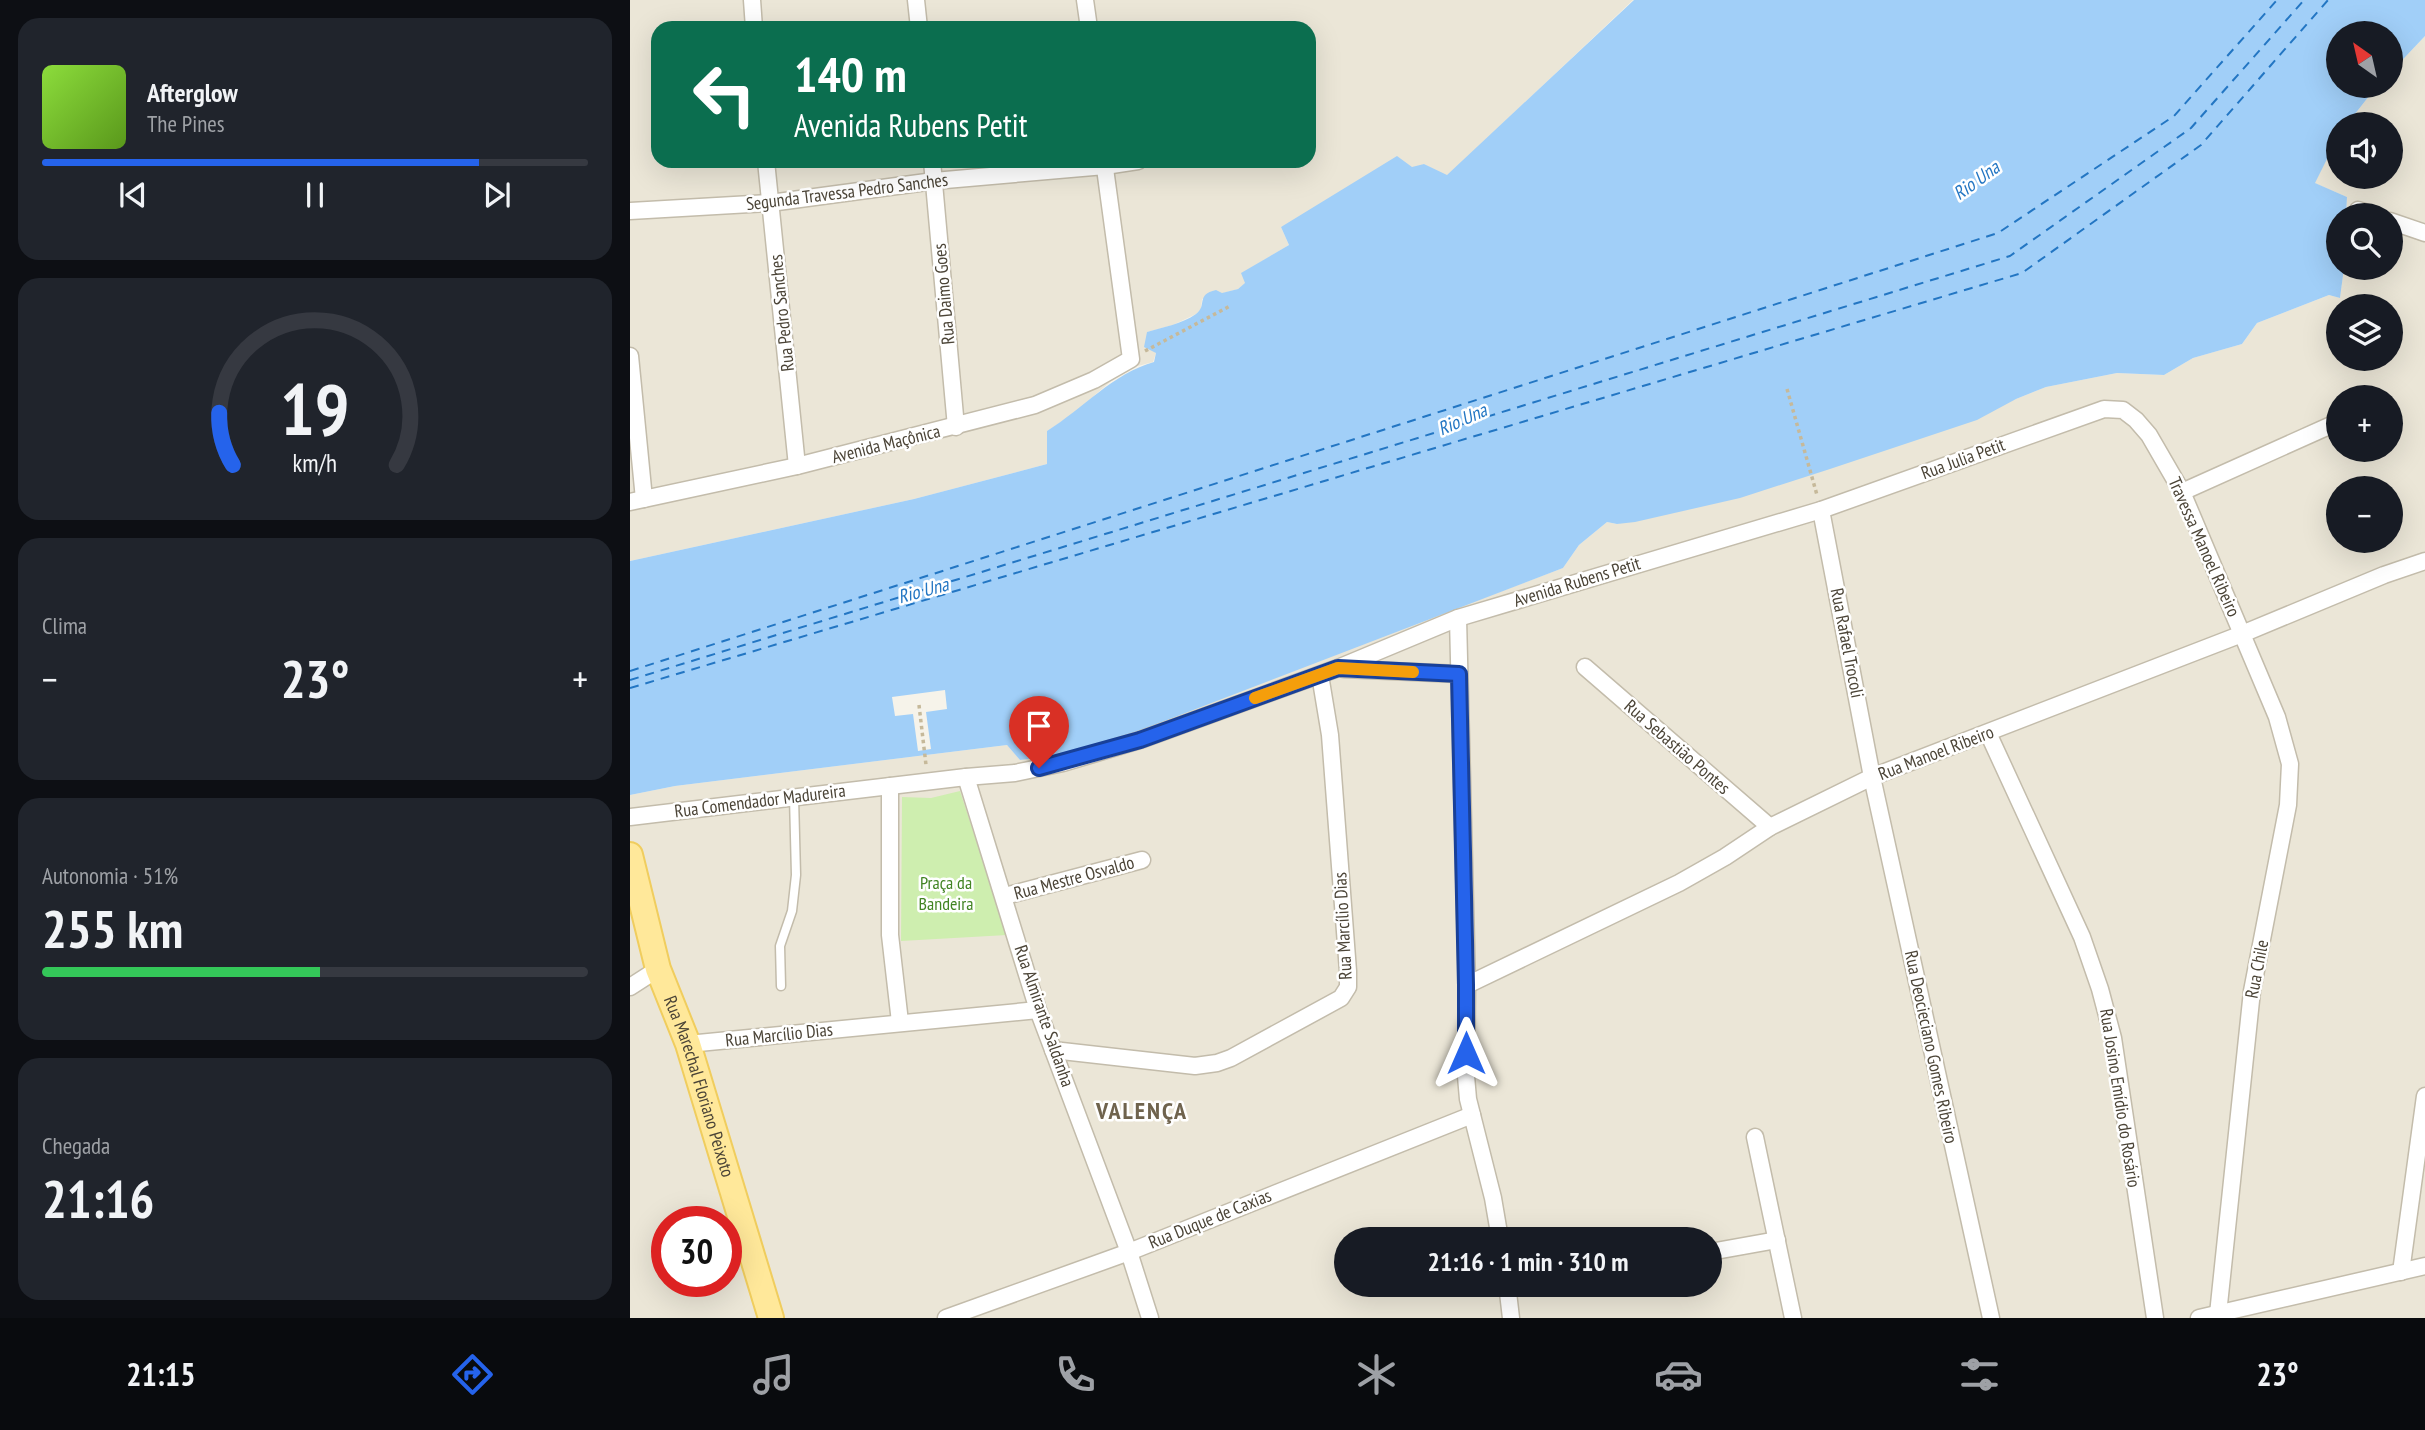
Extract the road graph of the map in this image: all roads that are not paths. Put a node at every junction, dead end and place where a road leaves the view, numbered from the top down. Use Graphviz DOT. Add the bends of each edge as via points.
graph roads {
  1 [pos="752,0"];
  2 [pos="916,0"];
  3 [pos="1085,0"];
  4 [pos="754,21"];
  5 [pos="918,21"];
  6 [pos="1088,21"];
  7 [pos="767,168"];
  8 [pos="933,168"];
  9 [pos="1064,168"];
  10 [pos="1105,168"];
  11 [pos="934,181"];
  12 [pos="770,203"];
  13 [pos="630,211"];
  14 [pos="2403,225"];
  15 [pos="2425,233"];
  16 [pos="630,356"];
  17 [pos="2104,409"];
  18 [pos="956,427"];
  19 [pos="2326,427"];
  20 [pos="797,466"];
  21 [pos="2182,492"];
  22 [pos="637,500"];
  23 [pos="1821,510"];
  24 [pos="2425,561"];
  25 [pos="1458,618"];
  26 [pos="2242,634"];
  27 [pos="1585,667"];
  28 [pos="1338,668"];
  29 [pos="1459,674"];
  30 [pos="1320,675"];
  31 [pos="1988,733"];
  32 [pos="967,777"];
  33 [pos="1872,777"];
  34 [pos="890,786"];
  35 [pos="794,797"];
  36 [pos="630,817"];
  37 [pos="1770,827"];
  38 [pos="630,855"];
  39 [pos="1142,860"];
  40 [pos="1005,896"];
  41 [pos="658,969"];
  42 [pos="1466,985"];
  43 [pos="781,986"];
  44 [pos="630,987"];
  45 [pos="1038,1010"];
  46 [pos="900,1022"];
  47 [pos="688,1044"];
  48 [pos="1053,1049"];
  49 [pos="2425,1097"];
  50 [pos="1472,1115"];
  51 [pos="1755,1137"];
  52 [pos="1498,1227"];
  53 [pos="1777,1240"];
  54 [pos="1722,1250"];
  55 [pos="1129,1252"];
  56 [pos="2425,1266"];
  57 [pos="2401,1272"];
  58 [pos="1512,1297"];
  59 [pos="2218,1314"];
  60 [pos="771,1318"];
  61 [pos="946,1318"];
  62 [pos="1150,1318"];
  63 [pos="1511,1318"];
  64 [pos="1793,1318"];
  65 [pos="1991,1318"];
  66 [pos="2155,1318"];
  67 [pos="2199,1318"];
  1 -- 4 [label="street"];
  2 -- 5 [label="street"];
  3 -- 6 [label="street"];
  7 -- 12 [label="street, Rua Pedro Sanches"];
  8 -- 11 [label="street, Rua Daimo Goes"];
  9 -- 11 [label="street, Segunda Travessa Pedro Sanches"];
  10 -- 18 [label="street, Avenida Maçônica" via="1131,359 1060,396"];
  11 -- 12 [label="street, Segunda Travessa Pedro Sanches"];
  11 -- 18 [label="street, Rua Daimo Goes"];
  12 -- 13 [label="street, Segunda Travessa Pedro Sanches"];
  12 -- 20 [label="street, Rua Pedro Sanches"];
  14 -- 15 [label="street"];
  16 -- 22 [label="street"];
  17 -- 21 [label="street, Travessa Manoel Ribeiro" via="2123,410 2136,420"];
  17 -- 23 [label="street, Rua Julia Petit"];
  18 -- 20 [label="street, Avenida Maçônica"];
  19 -- 21 [label="street"];
  20 -- 22 [label="street, Avenida Maçônica"];
  21 -- 26 [label="street, Travessa Manoel Ribeiro"];
  23 -- 25 [label="street, Avenida Rubens Petit"];
  23 -- 33 [label="street, Rua Rafael Trocoli"];
  24 -- 26 [label="street, Rua Manoel Ribeiro"];
  25 -- 28 [label="street, Avenida Rubens Petit"];
  25 -- 29 [label="street"];
  26 -- 31 [label="street, Rua Manoel Ribeiro"];
  26 -- 59 [label="street, Rua Chile" via="2286,744 2290,780 2252,992"];
  27 -- 37 [label="street, Rua Sebastião Pontes"];
  28 -- 29 [label="street, Avenida Rubens Petit"];
  28 -- 30 [label="street, Avenida Rubens Petit"];
  29 -- 42 [label="street"];
  30 -- 32 [label="street, Avenida Rubens Petit" via="1063,763"];
  30 -- 48 [label="street, Rua Marcílio Dias" via="1330,735 1348,971 1348,987 1341,998 1217,1063 1195,1066"];
  31 -- 33 [label="street, Rua Manoel Ribeiro"];
  31 -- 66 [label="street, Rua Josino Emídio do Rosário" via="2082,937 2100,989 2113,1038"];
  32 -- 34 [label="street"];
  32 -- 40 [label="street, Rua Almirante Saldanha"];
  33 -- 37 [label="street, Rua Manoel Ribeiro"];
  33 -- 65 [label="street, Rua Deocieciano Gomes Ribeiro"];
  34 -- 35 [label="street, Rua Comendador Madureira"];
  34 -- 46 [label="street" via="890,935"];
  35 -- 36 [label="street, Rua Comendador Madureira"];
  35 -- 43 [label="lane" via="796,875 792,911 780,946"];
  37 -- 42 [label="street, Rua Manoel Ribeiro" via="1679,883"];
  38 -- 41 [label="main road, Rua Marechal Floriano Peixoto"];
  39 -- 40 [label="street, Rua Mestre Osvaldo"];
  40 -- 45 [label="street, Rua Almirante Saldanha"];
  41 -- 44 [label="street"];
  41 -- 47 [label="main road, Rua Marechal Floriano Peixoto"];
  42 -- 50 [label="street" via="1466,1076"];
  45 -- 46 [label="street, Rua Marcílio Dias"];
  45 -- 48 [label="street, Rua Almirante Saldanha"];
  46 -- 47 [label="street, Rua Marcílio Dias"];
  47 -- 60 [label="main road, Rua Marechal Floriano Peixoto"];
  48 -- 55 [label="street, Rua Almirante Saldanha"];
  49 -- 57 [label="street"];
  50 -- 52 [label="street"];
  50 -- 55 [label="street, Rua Duque de Caxias"];
  51 -- 53 [label="street"];
  53 -- 54 [label="street"];
  53 -- 64 [label="street"];
  55 -- 61 [label="street, Rua Duque de Caxias"];
  55 -- 62 [label="street, Rua Almirante Saldanha"];
  56 -- 57 [label="street"];
  57 -- 59 [label="street"];
  58 -- 63 [label="street"];
  59 -- 67 [label="street"];
}
